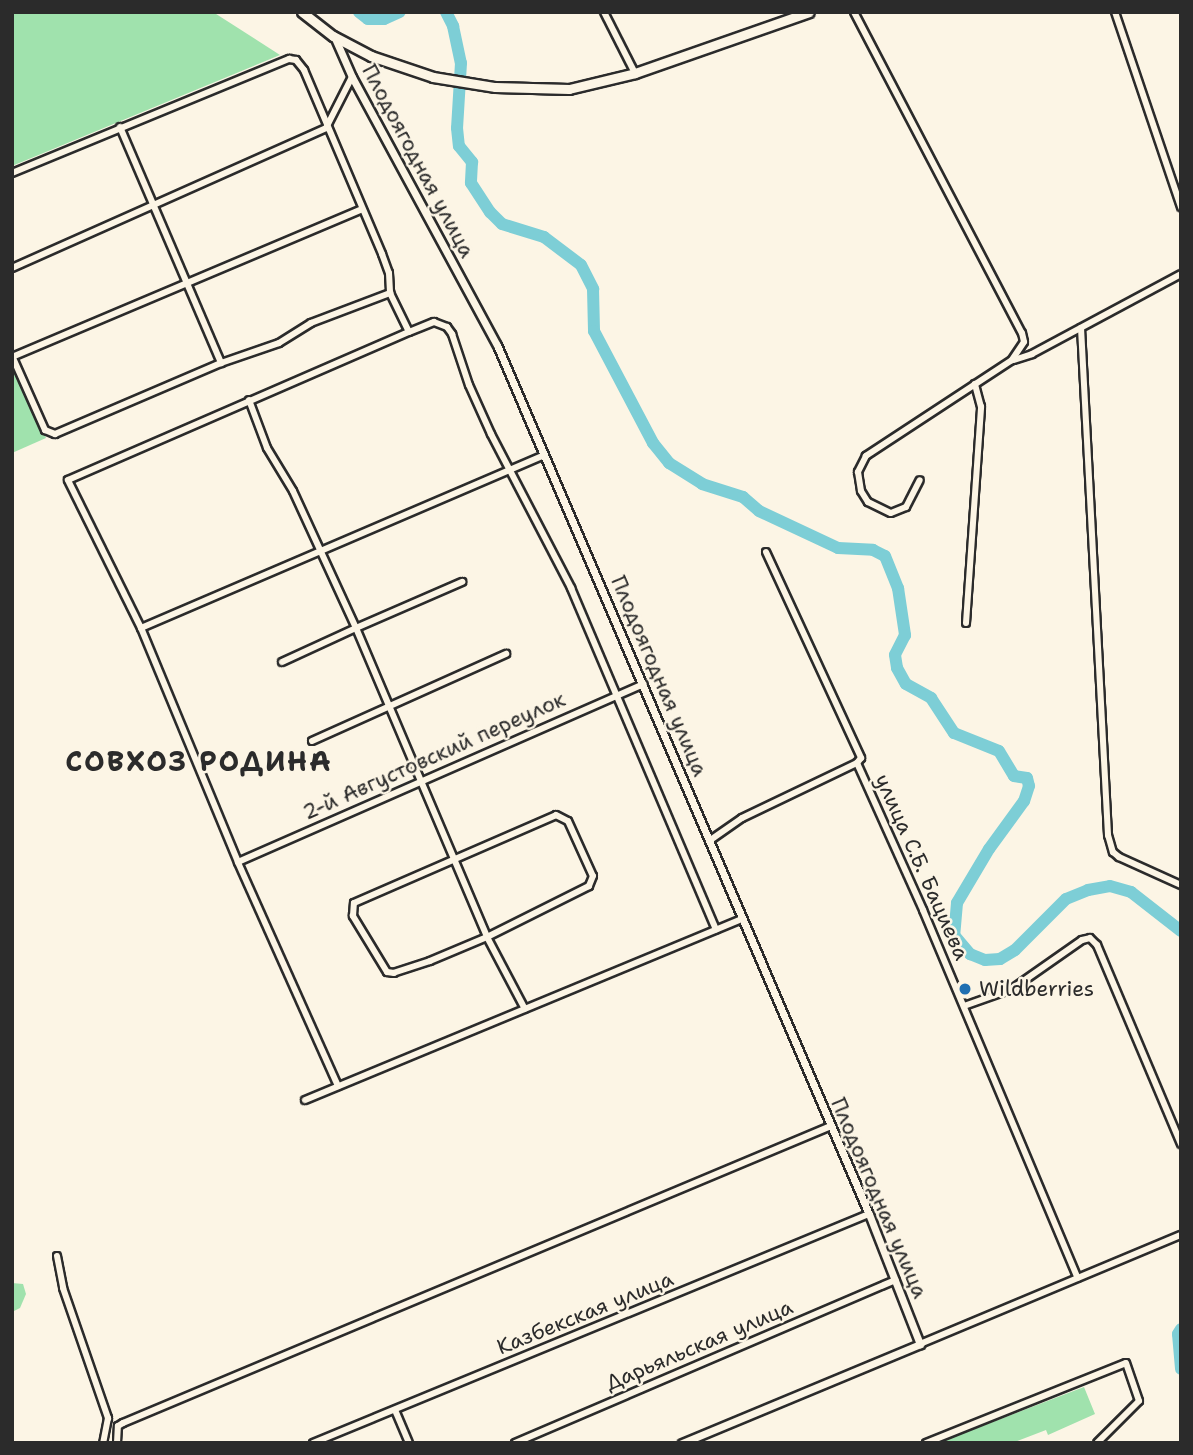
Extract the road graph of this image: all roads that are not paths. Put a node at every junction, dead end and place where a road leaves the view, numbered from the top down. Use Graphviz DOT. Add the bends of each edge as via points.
graph roads {
  1 [pos="302,12"];
  2 [pos="604,12"];
  3 [pos="809,12"];
  4 [pos="854,12"];
  5 [pos="1115,12"];
  6 [pos="333,36"];
  7 [pos="635,73"];
  8 [pos="352,77"];
  9 [pos="120,127"];
  10 [pos="327,128"];
  11 [pos="12,173"];
  12 [pos="154,205"];
  13 [pos="1181,207"];
  14 [pos="362,209"];
  15 [pos="12,268"];
  16 [pos="1181,275"];
  17 [pos="187,284"];
  18 [pos="390,293"];
  19 [pos="1081,328"];
  20 [pos="409,332"];
  21 [pos="13,357"];
  22 [pos="1012,360"];
  23 [pos="221,363"];
  24 [pos="975,384"];
  25 [pos="249,400"];
  26 [pos="545,455"];
  27 [pos="509,470"];
  28 [pos="920,480"];
  29 [pos="320,551"];
  30 [pos="766,551"];
  31 [pos="462,582"];
  32 [pos="965,623"];
  33 [pos="141,628"];
  34 [pos="356,628"];
  35 [pos="506,654"];
  36 [pos="282,662"];
  37 [pos="644,684"];
  38 [pos="615,695"];
  39 [pos="389,705"];
  40 [pos="312,741"];
  41 [pos="857,763"];
  42 [pos="421,780"];
  43 [pos="709,841"];
  44 [pos="454,858"];
  45 [pos="239,862"];
  46 [pos="1181,885"];
  47 [pos="742,919"];
  48 [pos="716,930"];
  49 [pos="487,937"];
  50 [pos="964,1006"];
  51 [pos="525,1009"];
  52 [pos="338,1086"];
  53 [pos="305,1100"];
  54 [pos="831,1126"];
  55 [pos="1181,1144"];
  56 [pos="869,1214"];
  57 [pos="1181,1236"];
  58 [pos="57,1256"];
  59 [pos="1078,1278"];
  60 [pos="896,1280"];
  61 [pos="920,1344"];
  62 [pos="395,1410"];
  63 [pos="103,1443"];
  64 [pos="117,1443"];
  65 [pos="313,1443"];
  66 [pos="408,1443"];
  67 [pos="515,1443"];
  68 [pos="682,1443"];
  69 [pos="926,1443"];
  70 [pos="1097,1443"];
  1 -- 6 [label="main road"];
  2 -- 7 [label="street"];
  3 -- 7 [label="main road"];
  4 -- 22 [label="street" via="1022,333 1022,350"];
  5 -- 13 [label="street"];
  6 -- 7 [label="main road" via="371,56 433,77 495,88 569,89"];
  6 -- 8 [label="street, Плодоягодная улица"];
  8 -- 10 [label="street"];
  8 -- 26 [label="street, Плодоягодная улица" via="497,345"];
  9 -- 10 [label="street" via="289,59 304,69"];
  9 -- 11 [label="street"];
  9 -- 12 [label="street"];
  10 -- 12 [label="street"];
  10 -- 14 [label="street"];
  12 -- 15 [label="street"];
  12 -- 17 [label="street"];
  14 -- 17 [label="street"];
  14 -- 18 [label="street" via="389,274"];
  16 -- 19 [label="street"];
  17 -- 21 [label="street"];
  17 -- 23 [label="street"];
  18 -- 20 [label="street"];
  18 -- 23 [label="street" via="311,323 279,343"];
  19 -- 22 [label="street"];
  19 -- 46 [label="street" via="1108,835 1119,857"];
  20 -- 25 [label="street"];
  20 -- 27 [label="street" via="434,322 447,327"];
  21 -- 23 [label="street" via="45,430 55,434"];
  22 -- 24 [label="street"];
  24 -- 28 [label="street" via="866,456 858,472 868,502 891,513 906,508"];
  24 -- 32 [label="street" via="981,407"];
  25 -- 29 [label="street" via="267,448 288,480"];
  25 -- 33 [label="street" via="68,480"];
  26 -- 27 [label="street"];
  26 -- 37 [label="street, Плодоягодная улица"];
  27 -- 29 [label="street"];
  27 -- 38 [label="street" via="571,588"];
  29 -- 33 [label="street"];
  29 -- 34 [label="street"];
  30 -- 41 [label="street, улица С.Б. Бациева" via="861,758"];
  31 -- 34 [label="street"];
  33 -- 45 [label="street"];
  34 -- 36 [label="street"];
  34 -- 39 [label="street"];
  35 -- 39 [label="street"];
  37 -- 38 [label="street, 2-й Августовский переулок"];
  37 -- 43 [label="street, Плодоягодная улица"];
  38 -- 42 [label="street, 2-й Августовский переулок"];
  38 -- 48 [label="street"];
  39 -- 40 [label="street"];
  39 -- 42 [label="street"];
  41 -- 43 [label="street" via="742,818"];
  41 -- 50 [label="street, улица С.Б. Бациева"];
  42 -- 44 [label="street"];
  42 -- 45 [label="street, 2-й Августовский переулок"];
  43 -- 47 [label="street, Плодоягодная улица"];
  44 -- 49 [label="street"];
  44 -- 49 [label="street" via="360,898 351,908 353,916 390,973"];
  44 -- 49 [label="street" via="556,815 568,821 593,876 589,886"];
  45 -- 52 [label="street"];
  47 -- 48 [label="street"];
  47 -- 54 [label="street, Плодоягодная улица"];
  48 -- 51 [label="street"];
  49 -- 51 [label="street"];
  50 -- 55 [label="street" via="1012,989 1090,938 1097,945"];
  50 -- 59 [label="street, улица С.Б. Бациева"];
  51 -- 52 [label="street"];
  52 -- 53 [label="street"];
  54 -- 56 [label="street, Плодоягодная улица"];
  54 -- 64 [label="street" via="118,1426"];
  56 -- 60 [label="street, Плодоягодная улица"];
  56 -- 62 [label="street, Казбекская улица"];
  57 -- 59 [label="street"];
  58 -- 63 [label="street" via="63,1288 108,1418"];
  59 -- 61 [label="street"];
  60 -- 61 [label="street, Плодоягодная улица"];
  60 -- 67 [label="street, Дарьяльская улица"];
  61 -- 68 [label="street"];
  62 -- 65 [label="street, Казбекская улица"];
  62 -- 66 [label="street"];
  69 -- 70 [label="street" via="1126,1363 1139,1401"];
}
